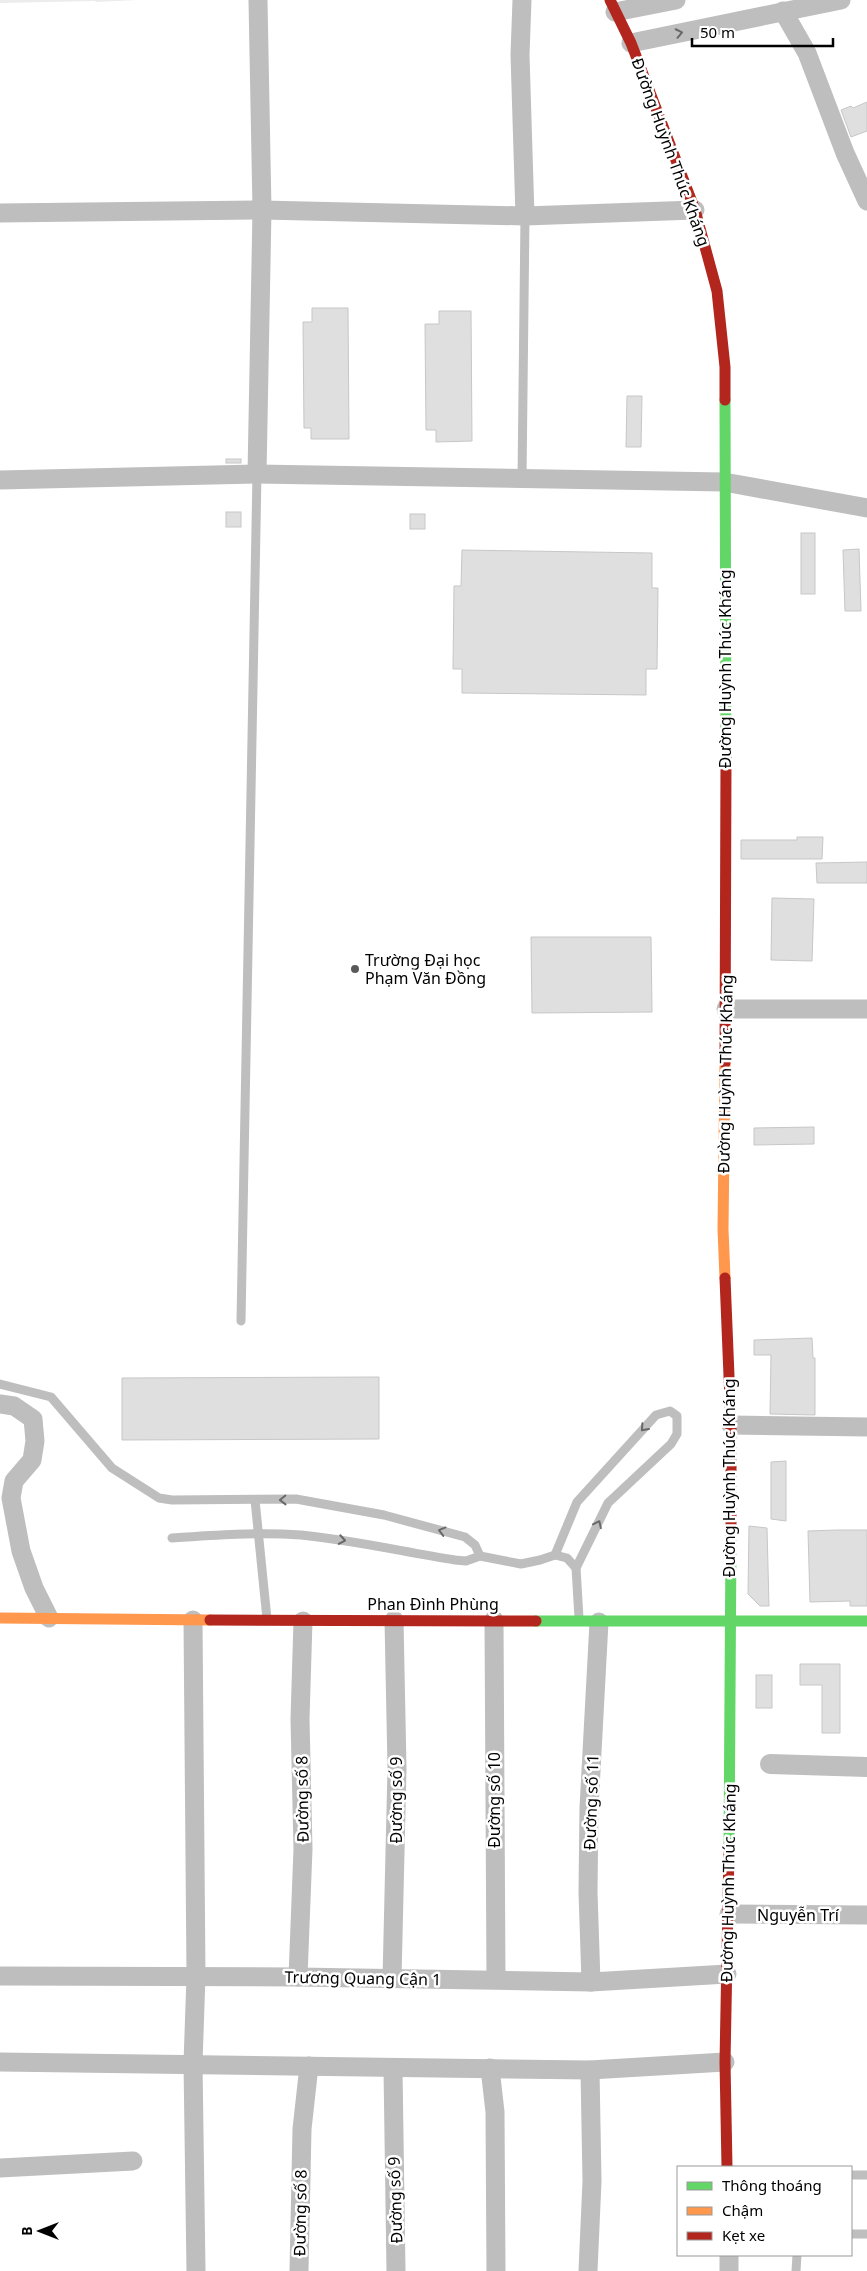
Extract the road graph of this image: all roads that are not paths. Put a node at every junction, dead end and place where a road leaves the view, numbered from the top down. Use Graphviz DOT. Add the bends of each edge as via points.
graph roads {
  1 [pos="258,0"];
  2 [pos="522,0"];
  3 [pos="676,0"];
  4 [pos="841,0"];
  5 [pos="612,6"];
  6 [pos="783,11"];
  7 [pos="631,43"];
  8 [pos="867,201"];
  9 [pos="262,210"];
  10 [pos="695,210"];
  11 [pos="0,213"];
  12 [pos="525,216"];
  13 [pos="257,474"];
  14 [pos="0,480"];
  15 [pos="522,480"];
  16 [pos="724,482"];
  17 [pos="867,508"];
  18 [pos="726,1009"];
  19 [pos="867,1009"];
  20 [pos="241,1320"];
  21 [pos="0,1384"];
  22 [pos="0,1404"];
  23 [pos="731,1425"];
  24 [pos="867,1427"];
  25 [pos="255,1500"];
  26 [pos="258,1533"];
  27 [pos="172,1538"];
  28 [pos="554,1555"];
  29 [pos="480,1556"];
  30 [pos="576,1568"];
  31 [pos="0,1618"];
  32 [pos="49,1618"];
  33 [pos="193,1620"];
  34 [pos="394,1620"];
  35 [pos="494,1620"];
  36 [pos="267,1621"];
  37 [pos="303,1621"];
  38 [pos="580,1621"];
  39 [pos="599,1622"];
  40 [pos="730,1622"];
  41 [pos="867,1622"];
  42 [pos="729,1914"];
  43 [pos="867,1915"];
  44 [pos="727,1974"];
  45 [pos="0,1976"];
  46 [pos="196,1976"];
  47 [pos="298,1977"];
  48 [pos="392,1979"];
  49 [pos="496,1979"];
  50 [pos="591,1982"];
  51 [pos="0,2062"];
  52 [pos="725,2062"];
  53 [pos="193,2063"];
  54 [pos="309,2066"];
  55 [pos="490,2068"];
  56 [pos="393,2069"];
  57 [pos="590,2070"];
  58 [pos="133,2161"];
  59 [pos="727,2166"];
  60 [pos="0,2168"];
  61 [pos="852,2175"];
  62 [pos="867,2175"];
  63 [pos="852,2234"];
  64 [pos="867,2234"];
  65 [pos="729,2256"];
  66 [pos="796,2256"];
  67 [pos="196,2271"];
  68 [pos="299,2271"];
  69 [pos="396,2271"];
  70 [pos="496,2271"];
  71 [pos="588,2271"];
  72 [pos="729,2271"];
  73 [pos="796,2271"];
  1 -- 9 [label="street"];
  2 -- 12 [label="street" via="520,55"];
  3 -- 5 [label="street"];
  4 -- 6 [label="street"];
  5 -- 7 [label="street, Đường Huỳnh Thúc Kháng"];
  7 -- 6 [label="street, one-way"];
  6 -- 8 [label="street" via="807,53"];
  7 -- 10 [label="street, Đường Huỳnh Thúc Kháng"];
  9 -- 11 [label="street"];
  9 -- 12 [label="street"];
  9 -- 13 [label="street"];
  10 -- 12 [label="street"];
  10 -- 16 [label="street, Đường Huỳnh Thúc Kháng" via="717,291 724,367"];
  12 -- 15 [label="lane"];
  13 -- 14 [label="street"];
  13 -- 15 [label="street"];
  13 -- 20 [label="lane"];
  15 -- 16 [label="street"];
  16 -- 17 [label="street"];
  16 -- 18 [label="street, Đường Huỳnh Thúc Kháng"];
  18 -- 19 [label="street"];
  18 -- 23 [label="street, Đường Huỳnh Thúc Kháng" via="723,1229"];
  21 -- 25 [label="lane" via="51,1397 112,1468 159,1498"];
  22 -- 32 [label="street" via="14,1406 33,1419 35,1441 32,1460 14,1482 12,1498 20,1551"];
  23 -- 24 [label="street"];
  23 -- 40 [label="street, Đường Huỳnh Thúc Kháng"];
  25 -- 26 [label="lane"];
  29 -- 25 [label="lane, one-way" via="466,1537 384,1515 296,1499"];
  26 -- 27 [label="lane"];
  26 -- 29 [label="lane, one-way" via="335,1539 455,1560 466,1561"];
  26 -- 36 [label="lane"];
  28 -- 29 [label="lane" via="521,1564"];
  28 -- 30 [label="lane" via="567,1558"];
  30 -- 28 [label="lane, one-way" via="608,1503 671,1444 677,1434 677,1416 670,1411 656,1415 577,1502"];
  30 -- 38 [label="lane"];
  31 -- 32 [label="street, Phan Đình Phùng"];
  32 -- 33 [label="street, Phan Đình Phùng"];
  33 -- 36 [label="street, Phan Đình Phùng"];
  33 -- 46 [label="street"];
  34 -- 35 [label="street, Phan Đình Phùng"];
  34 -- 37 [label="street, Phan Đình Phùng"];
  34 -- 48 [label="street, Đường số 9" via="397,1768"];
  35 -- 38 [label="street, Phan Đình Phùng"];
  35 -- 49 [label="street, Đường số 10"];
  36 -- 37 [label="street, Phan Đình Phùng"];
  37 -- 47 [label="street, Đường số 8" via="300,1720 303,1849"];
  38 -- 39 [label="street, Phan Đình Phùng"];
  39 -- 40 [label="street, Phan Đình Phùng"];
  39 -- 50 [label="street, Đường số 11" via="589,1808"];
  40 -- 41 [label="street, Phan Đình Phùng"];
  40 -- 42 [label="street, Đường Huỳnh Thúc Kháng"];
  42 -- 43 [label="street, Nguyễn Trí"];
  42 -- 44 [label="street, Đường Huỳnh Thúc Kháng"];
  44 -- 50 [label="street, Trương Quang Cận 1"];
  44 -- 52 [label="street, Đường Huỳnh Thúc Kháng"];
  45 -- 46 [label="street, Trương Quang Cận 1"];
  46 -- 47 [label="street, Trương Quang Cận 1"];
  46 -- 53 [label="street"];
  47 -- 48 [label="street, Trương Quang Cận 1"];
  48 -- 49 [label="street, Trương Quang Cận 1"];
  49 -- 50 [label="street, Trương Quang Cận 1"];
  51 -- 53 [label="street"];
  52 -- 57 [label="street"];
  52 -- 59 [label="street, Đường Huỳnh Thúc Kháng"];
  53 -- 54 [label="street"];
  53 -- 67 [label="street"];
  54 -- 56 [label="street"];
  54 -- 68 [label="street, Đường số 8" via="302,2129"];
  55 -- 56 [label="street"];
  55 -- 57 [label="street"];
  55 -- 70 [label="street" via="496,2112"];
  56 -- 69 [label="street, Đường số 9"];
  57 -- 71 [label="street" via="592,2182"];
  58 -- 60 [label="street"];
  61 -- 62 [label="lane"];
  63 -- 64 [label="lane"];
  65 -- 72 [label="street"];
  66 -- 73 [label="lane"];
}
